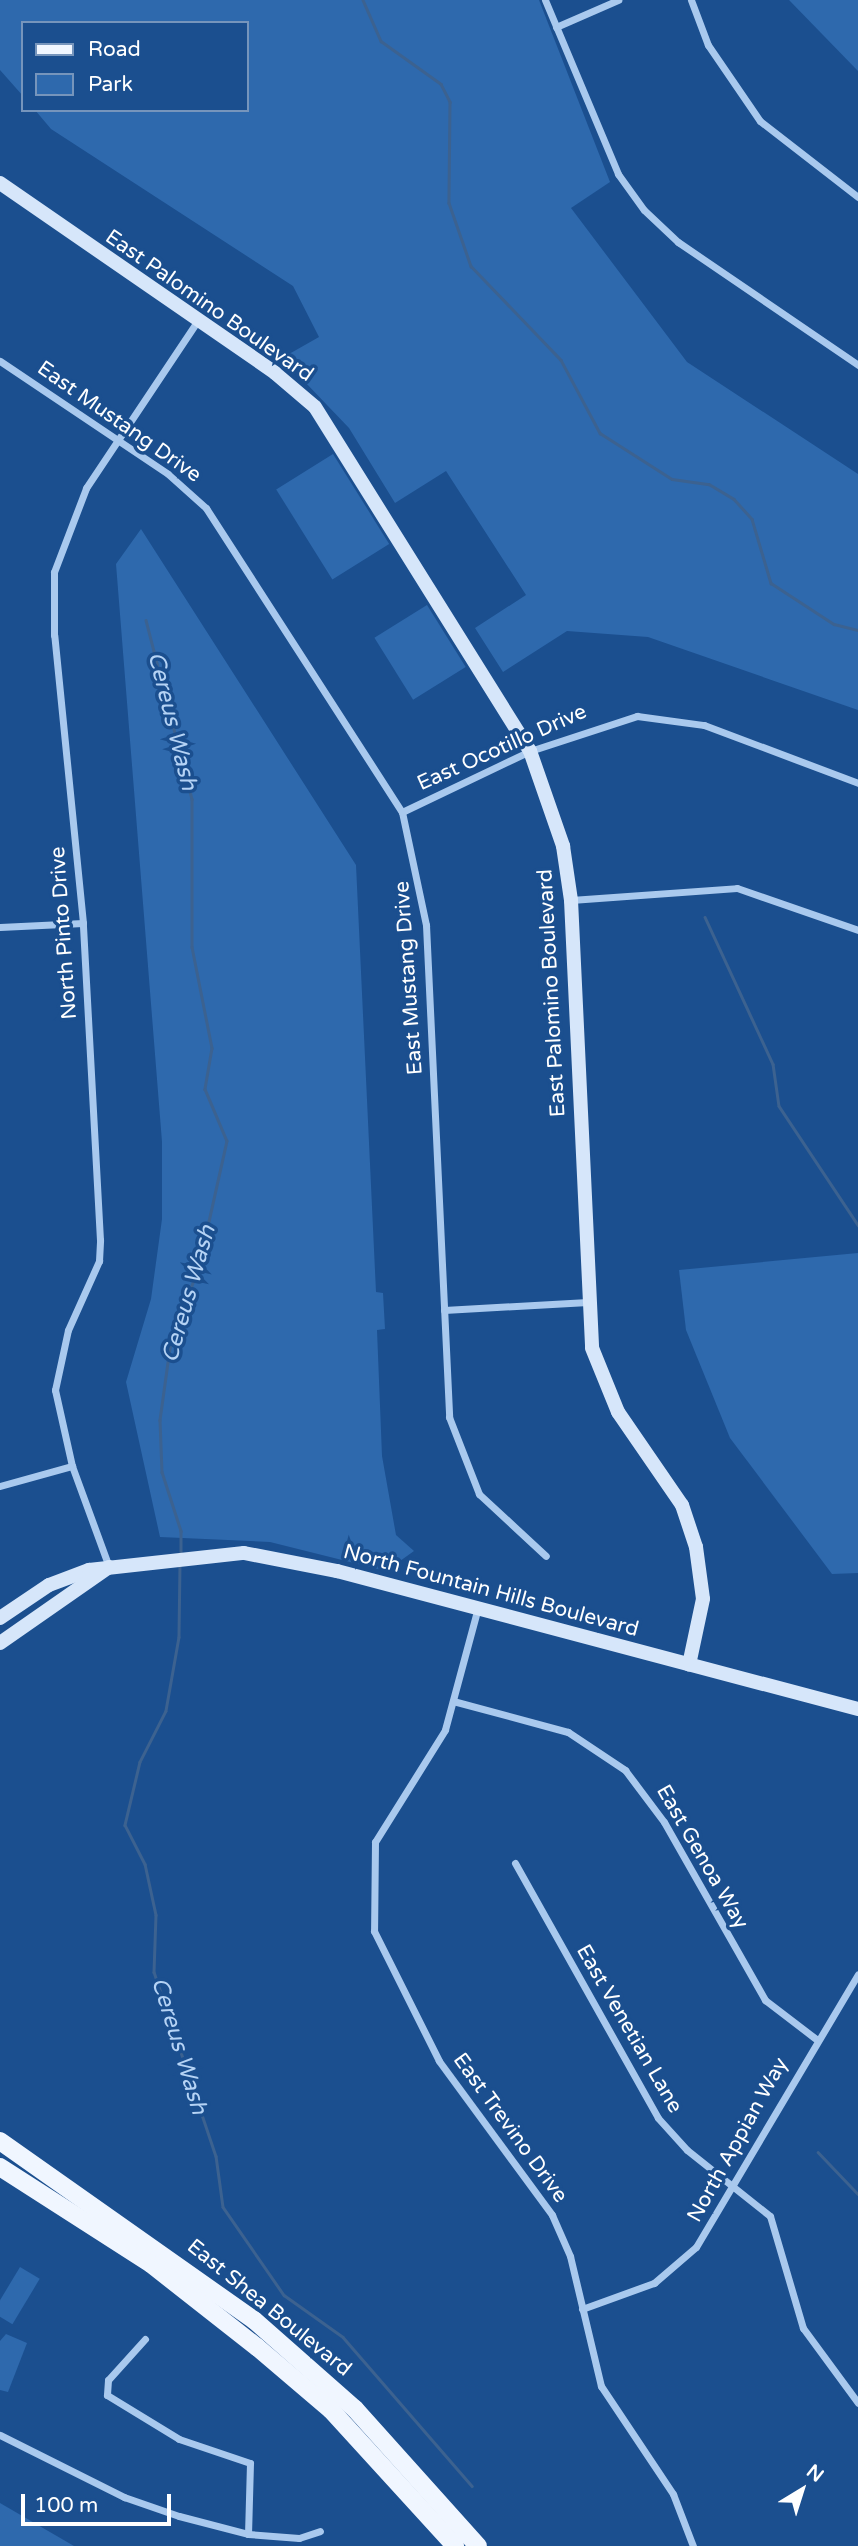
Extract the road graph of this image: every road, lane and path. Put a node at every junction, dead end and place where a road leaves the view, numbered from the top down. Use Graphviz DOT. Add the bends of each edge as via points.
graph roads {
  1 [pos="545,0"];
  2 [pos="618,0"];
  3 [pos="691,0"];
  4 [pos="556,27"];
  5 [pos="0,183"];
  6 [pos="858,197"];
  7 [pos="198,320"];
  8 [pos="1,364"];
  9 [pos="858,365"];
  10 [pos="118,439"];
  11 [pos="530,751"];
  12 [pos="858,783"];
  13 [pos="402,812"];
  14 [pos="572,900"];
  15 [pos="83,923"];
  16 [pos="0,927"];
  17 [pos="858,930"];
  18 [pos="588,1302"];
  19 [pos="444,1310"];
  20 [pos="72,1466"];
  21 [pos="0,1486"];
  22 [pos="546,1556"];
  23 [pos="109,1567"];
  24 [pos="477,1611"];
  25 [pos="0,1618"];
  26 [pos="0,1643"];
  27 [pos="689,1665"];
  28 [pos="453,1701"];
  29 [pos="858,1709"];
  30 [pos="515,1863"];
  31 [pos="858,1974"];
  32 [pos="816,2039"];
  33 [pos="0,2141"];
  34 [pos="0,2167"];
  35 [pos="736,2185"];
  36 [pos="582,2309"];
  37 [pos="145,2339"];
  38 [pos="858,2403"];
  39 [pos="0,2435"];
  40 [pos="396,2465"];
  41 [pos="320,2531"];
  42 [pos="248,2534"];
  43 [pos="455,2546"];
  44 [pos="478,2546"];
  45 [pos="693,2546"];
  1 -- 4 [label="street"];
  2 -- 4 [label="street"];
  3 -- 6 [label="street" via="708,45 760,121"];
  4 -- 9 [label="street" via="618,174 644,210 678,242"];
  5 -- 7 [label="street, East Palomino Boulevard"];
  7 -- 10 [label="street, North Pinto Drive"];
  7 -- 11 [label="street, East Palomino Boulevard" via="315,407"];
  8 -- 10 [label="street, East Mustang Drive"];
  10 -- 13 [label="street, East Mustang Drive" via="188,489 223,527"];
  10 -- 15 [label="street, North Pinto Drive" via="86,488 54,572 54,635"];
  11 -- 12 [label="street, East Ocotillo Drive" via="595,725 670,717"];
  11 -- 13 [label="street, East Ocotillo Drive"];
  11 -- 14 [label="street, East Palomino Boulevard" via="563,846"];
  13 -- 19 [label="street, East Mustang Drive" via="426,925"];
  14 -- 17 [label="street" via="737,888"];
  14 -- 18 [label="street, East Palomino Boulevard"];
  15 -- 16 [label="street"];
  15 -- 20 [label="street, North Pinto Drive" via="100,1240 99,1261 68,1330 55,1390"];
  18 -- 19 [label="street"];
  18 -- 27 [label="street, East Palomino Boulevard" via="592,1348 604,1384 682,1505 696,1547 703,1599"];
  19 -- 22 [label="street, East Mustang Drive" via="449,1417 465,1469 496,1514"];
  20 -- 21 [label="street"];
  20 -- 23 [label="street, North Pinto Drive"];
  23 -- 24 [label="street, North Fountain Hills Boulevard" via="244,1553 337,1571"];
  23 -- 25 [label="street, North Fountain Hills Boulevard" via="49,1585"];
  23 -- 26 [label="street, North Fountain Hills Boulevard"];
  24 -- 27 [label="street, North Fountain Hills Boulevard"];
  24 -- 28 [label="street, East Trevino Drive"];
  27 -- 29 [label="street, North Fountain Hills Boulevard"];
  28 -- 32 [label="street, East Genoa Way" via="568,1732 625,1770 664,1822 765,2000"];
  28 -- 36 [label="street, East Trevino Drive" via="445,1730 375,1842 369,1908 374,1931 445,2070 552,2215"];
  30 -- 35 [label="street, East Venetian Lane" via="658,2118 687,2150"];
  31 -- 32 [label="street, North Appian Way"];
  32 -- 35 [label="street, North Appian Way"];
  33 -- 40 [label="main road, East Shea Boulevard" via="198,2274 297,2355"];
  34 -- 40 [label="main road, East Shea Boulevard" via="208,2306"];
  35 -- 36 [label="street, North Appian Way" via="711,2227 676,2267 635,2293"];
  35 -- 38 [label="street, East Venetian Lane" via="770,2216 803,2328"];
  36 -- 45 [label="street, East Trevino Drive" via="601,2386 673,2494"];
  37 -- 42 [label="street" via="108,2380 107,2395 179,2439 250,2463"];
  39 -- 42 [label="street" via="124,2497"];
  40 -- 43 [label="main road, East Shea Boulevard"];
  40 -- 44 [label="main road, East Shea Boulevard"];
  41 -- 42 [label="street" via="299,2538"];
}
